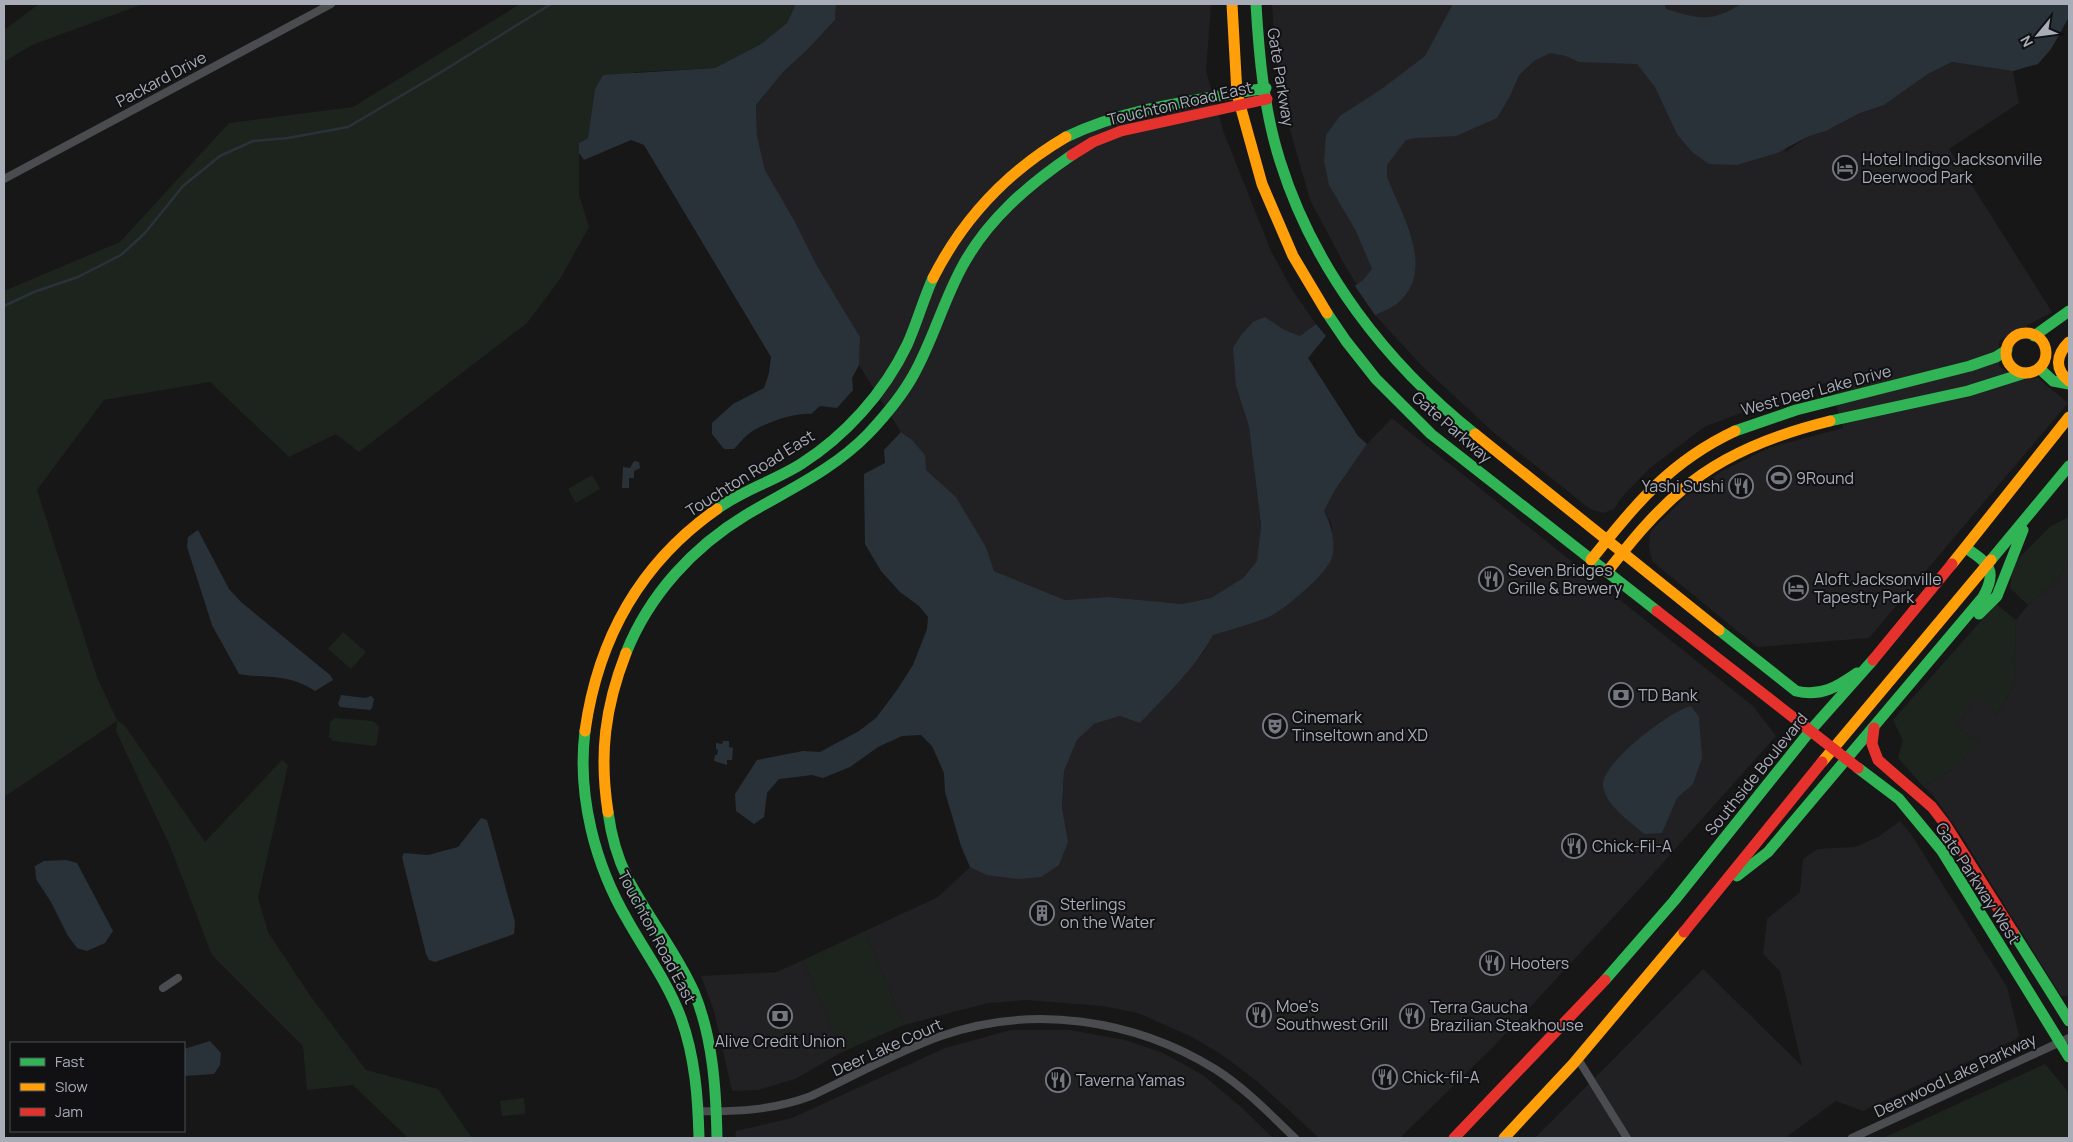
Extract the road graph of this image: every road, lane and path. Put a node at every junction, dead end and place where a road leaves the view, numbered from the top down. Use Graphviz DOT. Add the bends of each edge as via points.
graph roads {
  1 [pos="331,4"];
  2 [pos="1232,4"];
  3 [pos="1256,4"];
  4 [pos="1266,94"];
  5 [pos="1238,100"];
  6 [pos="1008,177"];
  7 [pos="4,179"];
  8 [pos="992,192"];
  9 [pos="1019,196"];
  10 [pos="1009,206"];
  11 [pos="2069,311"];
  12 [pos="912,334"];
  13 [pos="2034,336"];
  14 [pos="2069,336"];
  15 [pos="931,340"];
  16 [pos="2069,342"];
  17 [pos="2007,350"];
  18 [pos="2046,355"];
  19 [pos="2039,368"];
  20 [pos="2025,373"];
  21 [pos="2069,382"];
  22 [pos="2069,417"];
  23 [pos="2069,466"];
  24 [pos="723,505"];
  25 [pos="2029,515"];
  26 [pos="734,522"];
  27 [pos="1607,540"];
  28 [pos="1966,548"];
  29 [pos="1623,553"];
  30 [pos="1591,560"];
  31 [pos="1988,564"];
  32 [pos="1607,572"];
  33 [pos="1944,643"];
  34 [pos="1870,665"];
  35 [pos="588,714"];
  36 [pos="607,716"];
  37 [pos="1877,721"];
  38 [pos="1810,731"];
  39 [pos="585,732"];
  40 [pos="604,736"];
  41 [pos="1833,750"];
  42 [pos="1845,758"];
  43 [pos="1932,807"];
  44 [pos="1917,820"];
  45 [pos="1989,892"];
  46 [pos="1713,896"];
  47 [pos="1973,903"];
  48 [pos="178,978"];
  49 [pos="163,988"];
  50 [pos="2069,1021"];
  51 [pos="2064,1040"];
  52 [pos="2069,1057"];
  53 [pos="1578,1059"];
  54 [pos="698,1111"];
  55 [pos="716,1111"];
  56 [pos="699,1138"];
  57 [pos="717,1138"];
  58 [pos="1295,1138"];
  59 [pos="1454,1138"];
  60 [pos="1504,1138"];
  61 [pos="1627,1138"];
  62 [pos="1852,1138"];
  1 -- 7 [label="street, Packard Drive"];
  2 -- 5 [label="main road, Gate Parkway"];
  3 -- 4 [label="main road, Gate Parkway"];
  4 -- 5 [label="main road, Touchton Road East"];
  4 -- 27 [label="main road, Gate Parkway" via="1280,161 1298,208 1343,292 1378,341 1452,416"];
  5 -- 6 [label="main road, Touchton Road East" via="1142,109 1102,120 1038,153"];
  5 -- 9 [label="main road, Touchton Road East" via="1107,135 1069,157"];
  5 -- 30 [label="main road, Gate Parkway" via="1262,184 1288,245 1313,292 1346,341 1376,379 1431,434"];
  6 -- 8 [label="main road, Touchton Road East"];
  6 -- 9 [label="main road"];
  8 -- 10 [label="main road"];
  8 -- 12 [label="main road, Touchton Road East" via="965,224 943,258"];
  9 -- 10 [label="main road, Touchton Road East"];
  10 -- 15 [label="main road, Touchton Road East" via="969,254 954,281"];
  11 -- 13 [label="main road, West Deer Lake Drive"];
  12 -- 15 [label="main road"];
  12 -- 24 [label="main road, Touchton Road East" via="888,378 837,437 799,465"];
  13 -- 17 [label="main road, West Deer Lake Drive" via="2017,336"];
  13 -- 18 [label="main road" via="2043,343"];
  14 -- 18 [label="main road"];
  15 -- 26 [label="main road, Touchton Road East" via="923,360 902,393 862,440 817,476"];
  16 -- 21 [label="main road" via="2059,352 2057,362 2060,373"];
  17 -- 20 [label="main road" via="2011,366"];
  17 -- 27 [label="main road, West Deer Lake Drive" via="1970,366 1781,413 1736,429 1701,448 1668,472"];
  18 -- 19 [label="main road"];
  19 -- 20 [label="main road"];
  19 -- 21 [label="main road" via="2053,381"];
  20 -- 29 [label="main road" via="1966,392 1810,428 1750,447 1709,469 1683,488"];
  22 -- 28 [label="main road, Southside Boulevard"];
  23 -- 25 [label="main road"];
  24 -- 26 [label="main road"];
  24 -- 35 [label="main road, Touchton Road East" via="683,535 634,592 603,654"];
  25 -- 31 [label="main road"];
  25 -- 33 [label="main road" via="1997,596"];
  26 -- 36 [label="main road, Touchton Road East" via="694,554 646,612 626,651"];
  27 -- 29 [label="main road, Gate Parkway"];
  27 -- 30 [label="main road, West Deer Lake Drive"];
  28 -- 31 [label="main road"];
  28 -- 34 [label="main road, Southside Boulevard"];
  29 -- 32 [label="main road"];
  29 -- 34 [label="main road, Gate Parkway" via="1796,691 1819,695"];
  30 -- 32 [label="main road, Gate Parkway"];
  31 -- 33 [label="main road" via="1992,573 1991,584"];
  31 -- 41 [label="main road"];
  32 -- 38 [label="main road, Gate Parkway"];
  33 -- 37 [label="main road"];
  34 -- 38 [label="main road, Southside Boulevard"];
  35 -- 36 [label="main road"];
  35 -- 39 [label="main road, Touchton Road East"];
  36 -- 40 [label="main road, Touchton Road East"];
  37 -- 42 [label="main road"];
  37 -- 43 [label="main road, Gate Parkway West" via="1871,737 1872,751"];
  38 -- 41 [label="main road, Gate Parkway"];
  38 -- 59 [label="main road, Southside Boulevard" via="1674,901 1598,988"];
  39 -- 40 [label="main road"];
  39 -- 54 [label="main road, Touchton Road East" via="586,800 601,864 619,905 662,975 680,1017 697,1083"];
  40 -- 55 [label="main road, Touchton Road East" via="604,786 619,858 683,971 698,1004 712,1058"];
  41 -- 42 [label="main road, Gate Parkway West"];
  41 -- 46 [label="main road"];
  42 -- 44 [label="main road, Gate Parkway West" via="1899,799"];
  42 -- 46 [label="main road" via="1768,852"];
  43 -- 44 [label="main road"];
  43 -- 45 [label="main road, Gate Parkway West"];
  44 -- 47 [label="main road, Gate Parkway West" via="1942,851"];
  45 -- 47 [label="main road"];
  45 -- 50 [label="main road, Gate Parkway West"];
  46 -- 53 [label="main road"];
  47 -- 51 [label="main road, Gate Parkway West"];
  48 -- 49 [label="street"];
  51 -- 52 [label="main road, Gate Parkway West"];
  51 -- 62 [label="street, Deerwood Lake Parkway"];
  53 -- 60 [label="main road"];
  53 -- 61 [label="street"];
  54 -- 55 [label="street, Deer Lake Court"];
  54 -- 56 [label="main road, Touchton Road East"];
  55 -- 57 [label="main road, Touchton Road East"];
  55 -- 58 [label="street, Deer Lake Court" via="755,1110 793,1103 916,1045 964,1029 1013,1020 1069,1020 1124,1030 1191,1056 1234,1082"];
}
